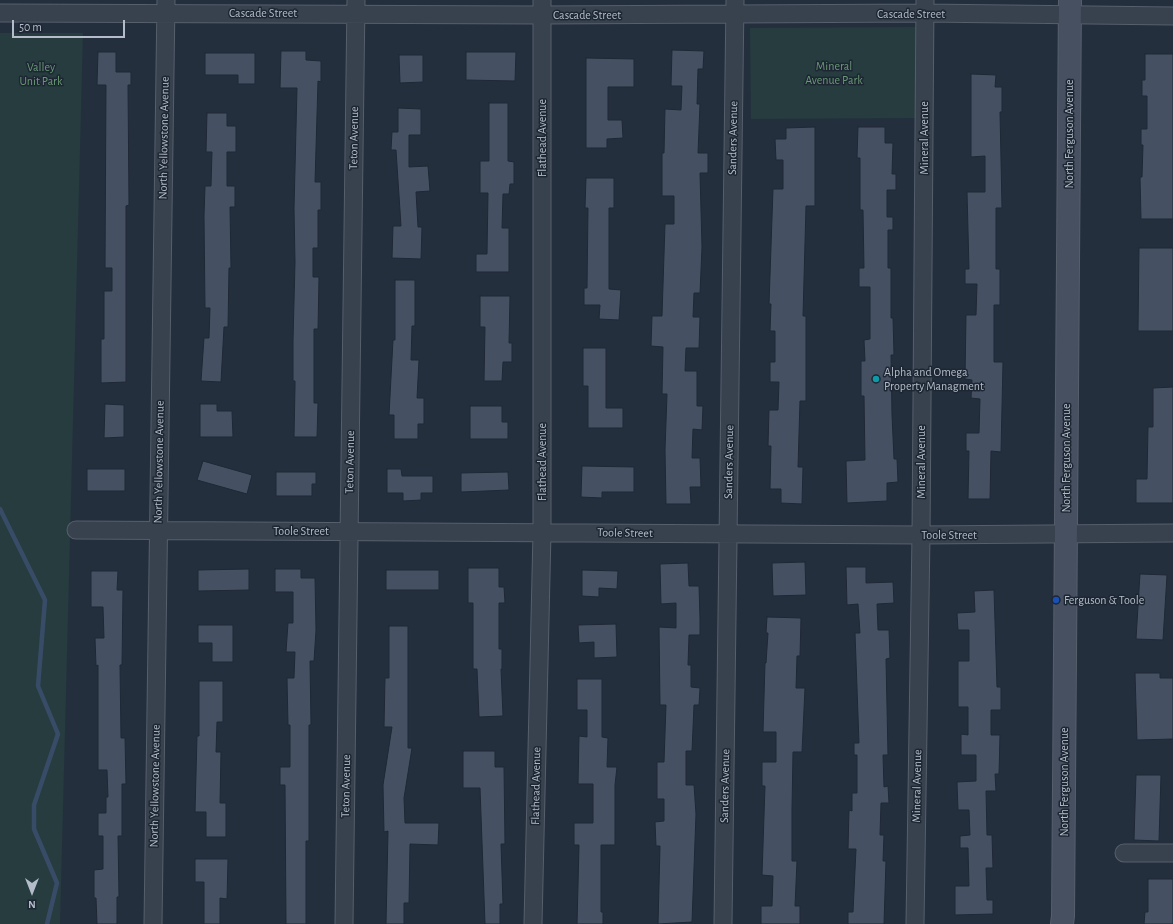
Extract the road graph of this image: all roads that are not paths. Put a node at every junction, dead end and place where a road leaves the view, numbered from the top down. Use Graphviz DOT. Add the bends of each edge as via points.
graph roads {
  1 [pos="166,6"];
  2 [pos="356,7"];
  3 [pos="542,7"];
  4 [pos="735,7"];
  5 [pos="925,7"];
  6 [pos="1070,7"];
  7 [pos="0,13"];
  8 [pos="1173,16"];
  9 [pos="76,530"];
  10 [pos="350,530"];
  11 [pos="158,531"];
  12 [pos="542,532"];
  13 [pos="1173,533"];
  14 [pos="728,534"];
  15 [pos="921,535"];
  16 [pos="1066,535"];
  17 [pos="1124,853"];
  18 [pos="1173,853"];
  19 [pos="1064,921"];
  20 [pos="153,924"];
  21 [pos="344,924"];
  22 [pos="533,924"];
  23 [pos="723,924"];
  24 [pos="915,924"];
  1 -- 2 [label="street, Cascade Street"];
  1 -- 7 [label="street, Cascade Street"];
  1 -- 11 [label="street, North Yellowstone Avenue"];
  2 -- 3 [label="street, Cascade Street"];
  2 -- 10 [label="street, Teton Avenue"];
  3 -- 4 [label="street, Cascade Street"];
  3 -- 12 [label="street, Flathead Avenue"];
  4 -- 5 [label="street, Cascade Street"];
  4 -- 14 [label="street, Sanders Avenue"];
  5 -- 6 [label="street, Cascade Street"];
  5 -- 15 [label="street, Mineral Avenue"];
  6 -- 8 [label="street, Cascade Street"];
  6 -- 16 [label="street, North Ferguson Avenue"];
  9 -- 11 [label="street, Toole Street"];
  10 -- 11 [label="street, Toole Street"];
  10 -- 12 [label="street, Toole Street"];
  10 -- 21 [label="street, Teton Avenue"];
  11 -- 20 [label="street, North Yellowstone Avenue"];
  12 -- 14 [label="street, Toole Street"];
  12 -- 22 [label="street, Flathead Avenue"];
  13 -- 16 [label="street, Toole Street"];
  14 -- 15 [label="street, Toole Street"];
  14 -- 23 [label="street, Sanders Avenue"];
  15 -- 16 [label="street, Toole Street"];
  15 -- 24 [label="street, Mineral Avenue"];
  16 -- 19 [label="street, North Ferguson Avenue"];
  17 -- 18 [label="street"];
}
